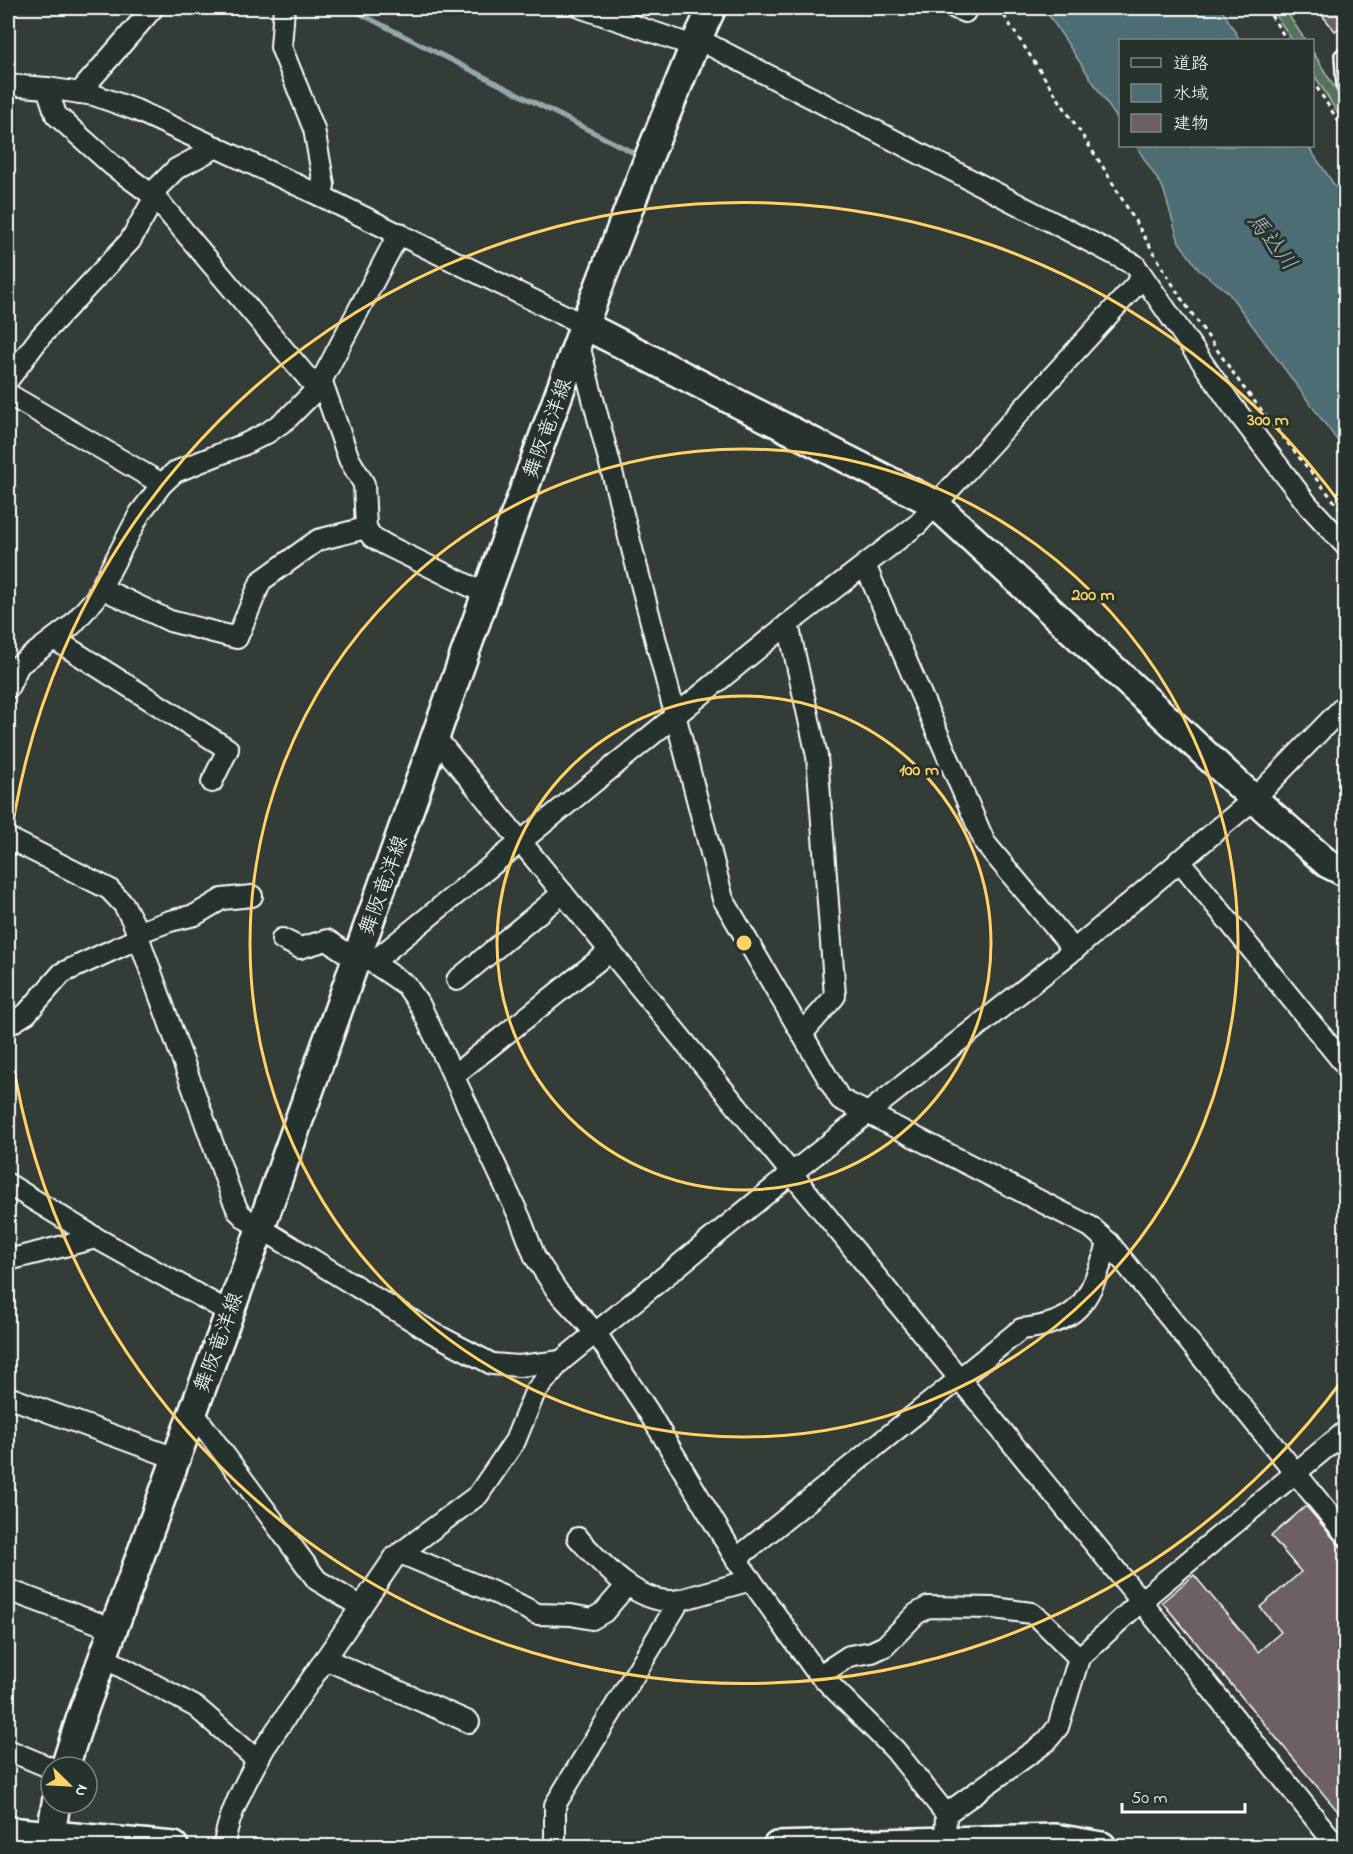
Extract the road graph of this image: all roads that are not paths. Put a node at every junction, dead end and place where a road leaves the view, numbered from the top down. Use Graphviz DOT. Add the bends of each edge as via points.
graph roads {
  1 [pos="153,8"];
  2 [pos="284,8"];
  3 [pos="582,8"];
  4 [pos="712,8"];
  5 [pos="696,42"];
  6 [pos="1346,51"];
  7 [pos="8,85"];
  8 [pos="47,88"];
  9 [pos="1346,92"];
  10 [pos="79,93"];
  11 [pos="217,147"];
  12 [pos="321,196"];
  13 [pos="154,197"];
  14 [pos="399,233"];
  15 [pos="1143,277"];
  16 [pos="581,333"];
  17 [pos="8,380"];
  18 [pos="320,386"];
  19 [pos="8,394"];
  20 [pos="162,484"];
  21 [pos="935,504"];
  22 [pos="366,528"];
  23 [pos="1346,546"];
  24 [pos="865,565"];
  25 [pos="101,588"];
  26 [pos="486,594"];
  27 [pos="788,624"];
  28 [pos="54,639"];
  29 [pos="13,661"];
  30 [pos="8,688"];
  31 [pos="1346,704"];
  32 [pos="676,716"];
  33 [pos="436,738"];
  34 [pos="212,782"];
  35 [pos="1254,799"];
  36 [pos="8,838"];
  37 [pos="521,842"];
  38 [pos="1179,860"];
  39 [pos="1346,873"];
  40 [pos="563,893"];
  41 [pos="252,896"];
  42 [pos="138,936"];
  43 [pos="282,939"];
  44 [pos="1074,950"];
  45 [pos="610,951"];
  46 [pos="363,958"];
  47 [pos="457,980"];
  48 [pos="8,1025"];
  49 [pos="802,1034"];
  50 [pos="1346,1066"];
  51 [pos="453,1076"];
  52 [pos="869,1112"];
  53 [pos="792,1173"];
  54 [pos="8,1184"];
  55 [pos="261,1227"];
  56 [pos="96,1238"];
  57 [pos="1109,1243"];
  58 [pos="8,1260"];
  59 [pos="229,1312"];
  60 [pos="596,1334"];
  61 [pos="561,1362"];
  62 [pos="960,1378"];
  63 [pos="8,1397"];
  64 [pos="193,1412"];
  65 [pos="1346,1431"];
  66 [pos="175,1458"];
  67 [pos="1295,1473"];
  68 [pos="1346,1535"];
  69 [pos="578,1538"];
  70 [pos="400,1553"];
  71 [pos="736,1559"];
  72 [pos="751,1581"];
  73 [pos="627,1585"];
  74 [pos="8,1590"];
  75 [pos="680,1600"];
  76 [pos="1141,1600"];
  77 [pos="361,1607"];
  78 [pos="114,1629"];
  79 [pos="103,1657"];
  80 [pos="1079,1658"];
  81 [pos="325,1659"];
  82 [pos="820,1675"];
  83 [pos="469,1722"];
  84 [pos="8,1750"];
  85 [pos="69,1755"];
  86 [pos="257,1760"];
  87 [pos="39,1763"];
  88 [pos="946,1814"];
  89 [pos="54,1815"];
  90 [pos="8,1831"];
  91 [pos="50,1841"];
  92 [pos="945,1844"];
  93 [pos="174,1846"];
  94 [pos="224,1846"];
  95 [pos="555,1846"];
  96 [pos="777,1846"];
  97 [pos="1102,1846"];
  98 [pos="1337,1846"];
  1 -- 10 [label="street"];
  2 -- 12 [label="street" via="281,47 314,129 324,185"];
  3 -- 5 [label="street"];
  4 -- 5 [label="main road, 舞阪竜洋線"];
  5 -- 15 [label="street" via="1135,265"];
  5 -- 16 [label="main road, 舞阪竜洋線"];
  6 -- 9 [label="lane" via="1340,56 1342,87"];
  7 -- 8 [label="street"];
  8 -- 10 [label="street"];
  8 -- 13 [label="street" via="56,115"];
  10 -- 11 [label="street" via="136,110"];
  11 -- 12 [label="street"];
  11 -- 13 [label="street" via="176,169 157,188"];
  12 -- 14 [label="street"];
  13 -- 17 [label="street" via="130,241 41,336"];
  13 -- 18 [label="street"];
  14 -- 16 [label="street"];
  14 -- 18 [label="street"];
  15 -- 21 [label="street"];
  15 -- 23 [label="street" via="1238,413 1308,505"];
  16 -- 21 [label="main road"];
  16 -- 26 [label="main road, 舞阪竜洋線"];
  16 -- 32 [label="street"];
  18 -- 20 [label="street" via="267,433 181,469"];
  18 -- 22 [label="street" via="349,459 364,483"];
  19 -- 20 [label="street"];
  20 -- 25 [label="street" via="140,513"];
  21 -- 24 [label="street" via="918,524"];
  21 -- 35 [label="main road"];
  22 -- 25 [label="street" via="318,540 261,581 237,638 170,621"];
  22 -- 26 [label="street" via="386,545"];
  24 -- 27 [label="street"];
  24 -- 44 [label="street" via="984,843"];
  25 -- 28 [label="street" via="72,625"];
  26 -- 33 [label="main road, 舞阪竜洋線"];
  27 -- 32 [label="street"];
  27 -- 49 [label="street" via="818,756 835,996"];
  28 -- 29 [label="street"];
  28 -- 34 [label="street" via="228,749"];
  29 -- 30 [label="street"];
  31 -- 35 [label="street"];
  32 -- 37 [label="street"];
  32 -- 49 [label="street" via="723,899"];
  33 -- 37 [label="street"];
  33 -- 46 [label="main road, 舞阪竜洋線"];
  35 -- 38 [label="street"];
  35 -- 39 [label="main road" via="1328,864"];
  36 -- 42 [label="street" via="109,889 124,905"];
  37 -- 40 [label="street"];
  37 -- 46 [label="street"];
  38 -- 44 [label="street"];
  38 -- 50 [label="street"];
  40 -- 45 [label="street"];
  40 -- 47 [label="street"];
  41 -- 42 [label="street" via="222,899 195,915 170,921"];
  42 -- 48 [label="street" via="62,973 27,1013"];
  42 -- 55 [label="street" via="232,1197 238,1211"];
  43 -- 46 [label="street" via="300,948 327,940"];
  44 -- 52 [label="street"];
  45 -- 51 [label="street"];
  45 -- 53 [label="street"];
  46 -- 51 [label="street" via="406,986 420,1005"];
  46 -- 55 [label="main road, 舞阪竜洋線"];
  49 -- 52 [label="street" via="840,1099"];
  51 -- 60 [label="street" via="535,1257 557,1291"];
  52 -- 53 [label="street"];
  52 -- 57 [label="street" via="1091,1227"];
  53 -- 60 [label="street"];
  53 -- 62 [label="street"];
  54 -- 56 [label="street"];
  55 -- 59 [label="main road, 舞阪竜洋線"];
  55 -- 61 [label="street" via="431,1332 492,1364"];
  56 -- 58 [label="street"];
  56 -- 59 [label="street"];
  57 -- 62 [label="street" via="1081,1307 1061,1321 1021,1329"];
  57 -- 67 [label="street"];
  59 -- 64 [label="main road, 舞阪竜洋線"];
  60 -- 61 [label="street"];
  60 -- 71 [label="street" via="648,1411"];
  61 -- 70 [label="street" via="535,1392 515,1441 478,1495"];
  62 -- 71 [label="street"];
  62 -- 76 [label="street"];
  63 -- 66 [label="street"];
  64 -- 66 [label="main road, 舞阪竜洋線"];
  64 -- 77 [label="street" via="317,1580"];
  65 -- 67 [label="street"];
  66 -- 78 [label="main road, 舞阪竜洋線"];
  67 -- 68 [label="street"];
  67 -- 76 [label="street"];
  69 -- 73 [label="street" via="608,1571"];
  70 -- 73 [label="street" via="537,1614 571,1614 592,1619 604,1612"];
  70 -- 77 [label="street"];
  71 -- 72 [label="street"];
  72 -- 75 [label="street"];
  72 -- 82 [label="street"];
  73 -- 75 [label="street" via="653,1598"];
  74 -- 78 [label="street"];
  75 -- 95 [label="street" via="555,1805"];
  76 -- 80 [label="street"];
  76 -- 98 [label="street"];
  77 -- 81 [label="street"];
  78 -- 79 [label="main road, 舞阪竜洋線"];
  79 -- 85 [label="main road, 舞阪竜洋線"];
  79 -- 86 [label="street" via="196,1707"];
  80 -- 82 [label="street" via="1031,1613 928,1607 885,1646 849,1656"];
  80 -- 88 [label="street" via="1058,1727 1046,1742"];
  81 -- 83 [label="street"];
  81 -- 86 [label="street"];
  82 -- 88 [label="street" via="895,1750"];
  84 -- 87 [label="street"];
  86 -- 94 [label="street" via="226,1831"];
  88 -- 92 [label="street"];
  89 -- 91 [label="main road"];
  90 -- 91 [label="main road"];
  91 -- 93 [label="main road"];
  92 -- 96 [label="main road"];
  92 -- 97 [label="main road" via="1055,1838"];
}
